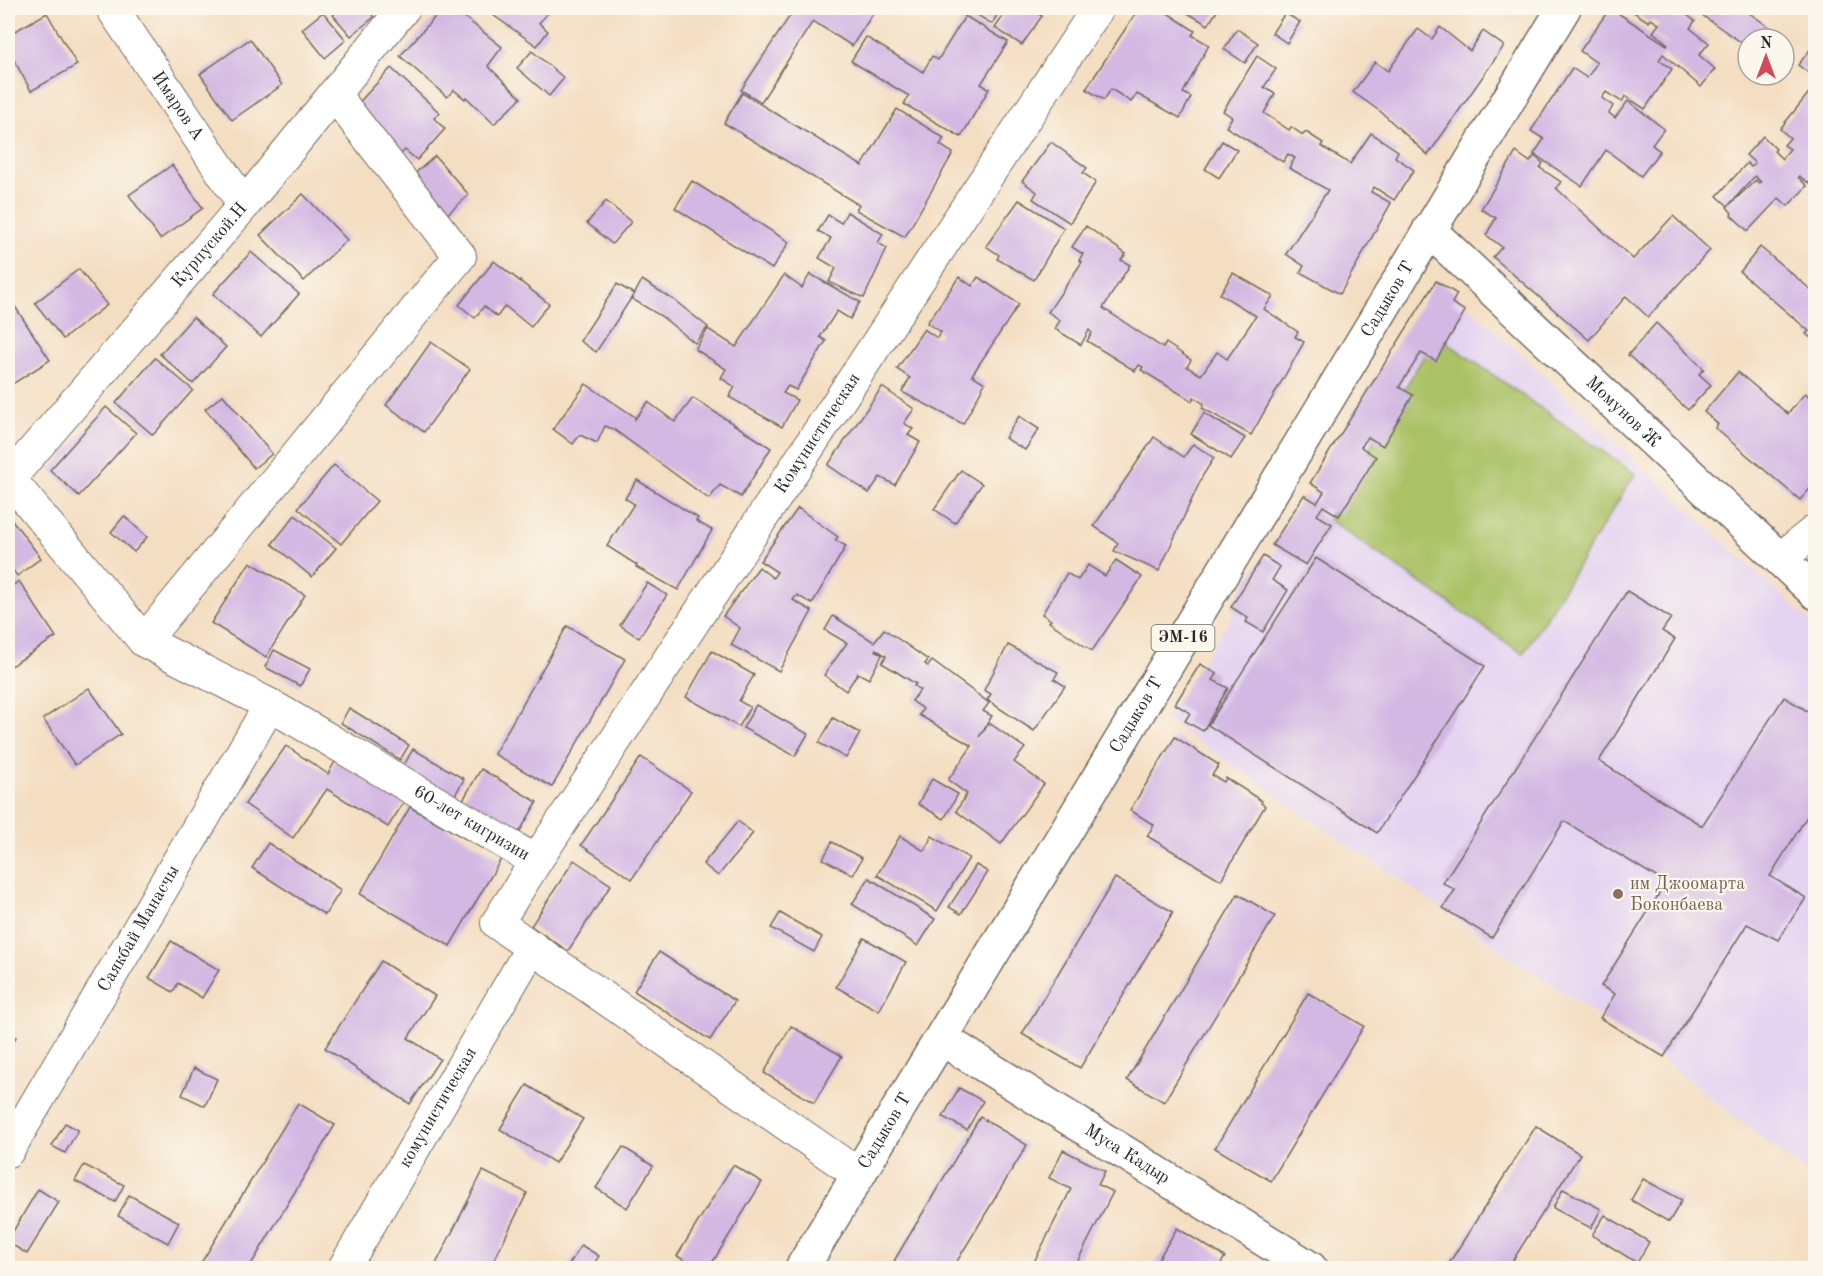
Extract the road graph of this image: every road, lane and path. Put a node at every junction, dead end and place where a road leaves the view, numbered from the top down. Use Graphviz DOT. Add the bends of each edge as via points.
graph roads {
  1 [pos="112,8"];
  2 [pos="404,8"];
  3 [pos="1098,8"];
  4 [pos="1564,8"];
  5 [pos="334,94"];
  6 [pos="244,205"];
  7 [pos="1429,230"];
  8 [pos="8,478"];
  9 [pos="1815,530"];
  10 [pos="1780,558"];
  11 [pos="1815,593"];
  12 [pos="144,641"];
  13 [pos="270,705"];
  14 [pos="536,861"];
  15 [pos="532,947"];
  16 [pos="942,1039"];
  17 [pos="8,1151"];
  18 [pos="859,1175"];
  19 [pos="344,1269"];
  20 [pos="802,1269"];
  21 [pos="1310,1269"];
  1 -- 6 [label="street, Имаров А"];
  2 -- 5 [label="street, Курпуской.Н"];
  3 -- 14 [label="street, Комунистическая"];
  4 -- 7 [label="main road, Садыков Т / ЭМ-16"];
  5 -- 6 [label="street, Курпуской.Н"];
  5 -- 12 [label="street" via="460,256"];
  6 -- 8 [label="street, Курпуской.Н"];
  7 -- 10 [label="main road, Момунов Ж"];
  7 -- 16 [label="main road, Садыков Т / ЭМ-16"];
  8 -- 12 [label="street, 60-лет кигризии"];
  9 -- 10 [label="street"];
  10 -- 11 [label="main road, Момунов Ж"];
  12 -- 13 [label="street, 60-лет кигризии"];
  13 -- 14 [label="street, 60-лет кигризии"];
  13 -- 17 [label="street, Саякбай Манасчы"];
  14 -- 15 [label="street, 60-лет кигризии" via="497,923"];
  15 -- 18 [label="street, 60-лет кигризии"];
  15 -- 19 [label="street, комунистическая"];
  16 -- 18 [label="main road, Садыков Т / ЭМ-16"];
  16 -- 21 [label="main road, Муса Кадыр"];
  18 -- 20 [label="main road, Садыков Т / ЭМ-16"];
}
